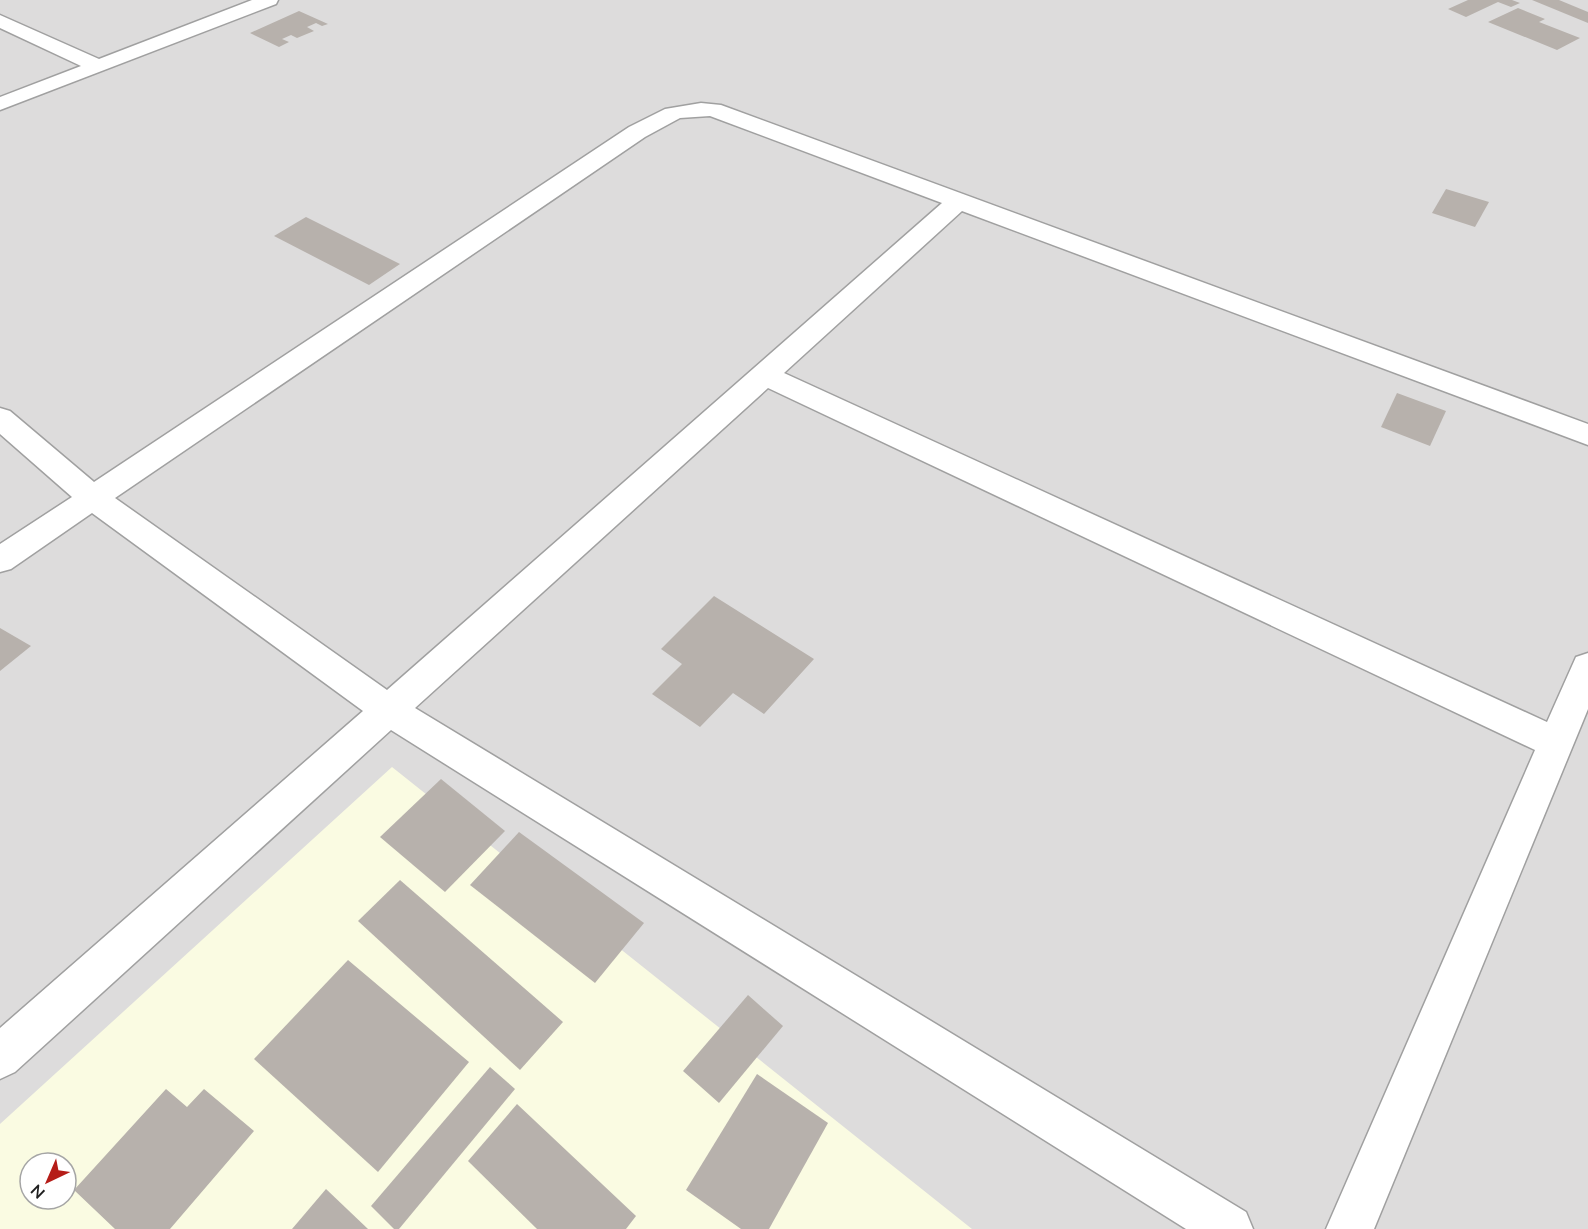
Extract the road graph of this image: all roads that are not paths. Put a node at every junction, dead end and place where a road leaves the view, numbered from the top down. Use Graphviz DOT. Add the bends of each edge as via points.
graph roads {
  1 [pos="269,0"];
  2 [pos="0,21"];
  3 [pos="98,66"];
  4 [pos="0,104"];
  5 [pos="958,202"];
  6 [pos="764,375"];
  7 [pos="0,418"];
  8 [pos="1588,435"];
  9 [pos="93,498"];
  10 [pos="0,560"];
  11 [pos="1588,667"];
  12 [pos="388,710"];
  13 [pos="1556,743"];
  14 [pos="0,1057"];
  15 [pos="1229,1229"];
  16 [pos="1350,1229"];
  1 -- 3 [label="street"];
  2 -- 3 [label="street"];
  3 -- 4 [label="street"];
  5 -- 6 [label="street"];
  5 -- 8 [label="street"];
  5 -- 9 [label="street" via="713,110 686,108 637,132"];
  6 -- 12 [label="street"];
  6 -- 13 [label="street"];
  7 -- 9 [label="street"];
  9 -- 10 [label="street"];
  9 -- 12 [label="street"];
  11 -- 13 [label="street"];
  12 -- 14 [label="street"];
  12 -- 15 [label="street"];
  13 -- 16 [label="street"];
}
